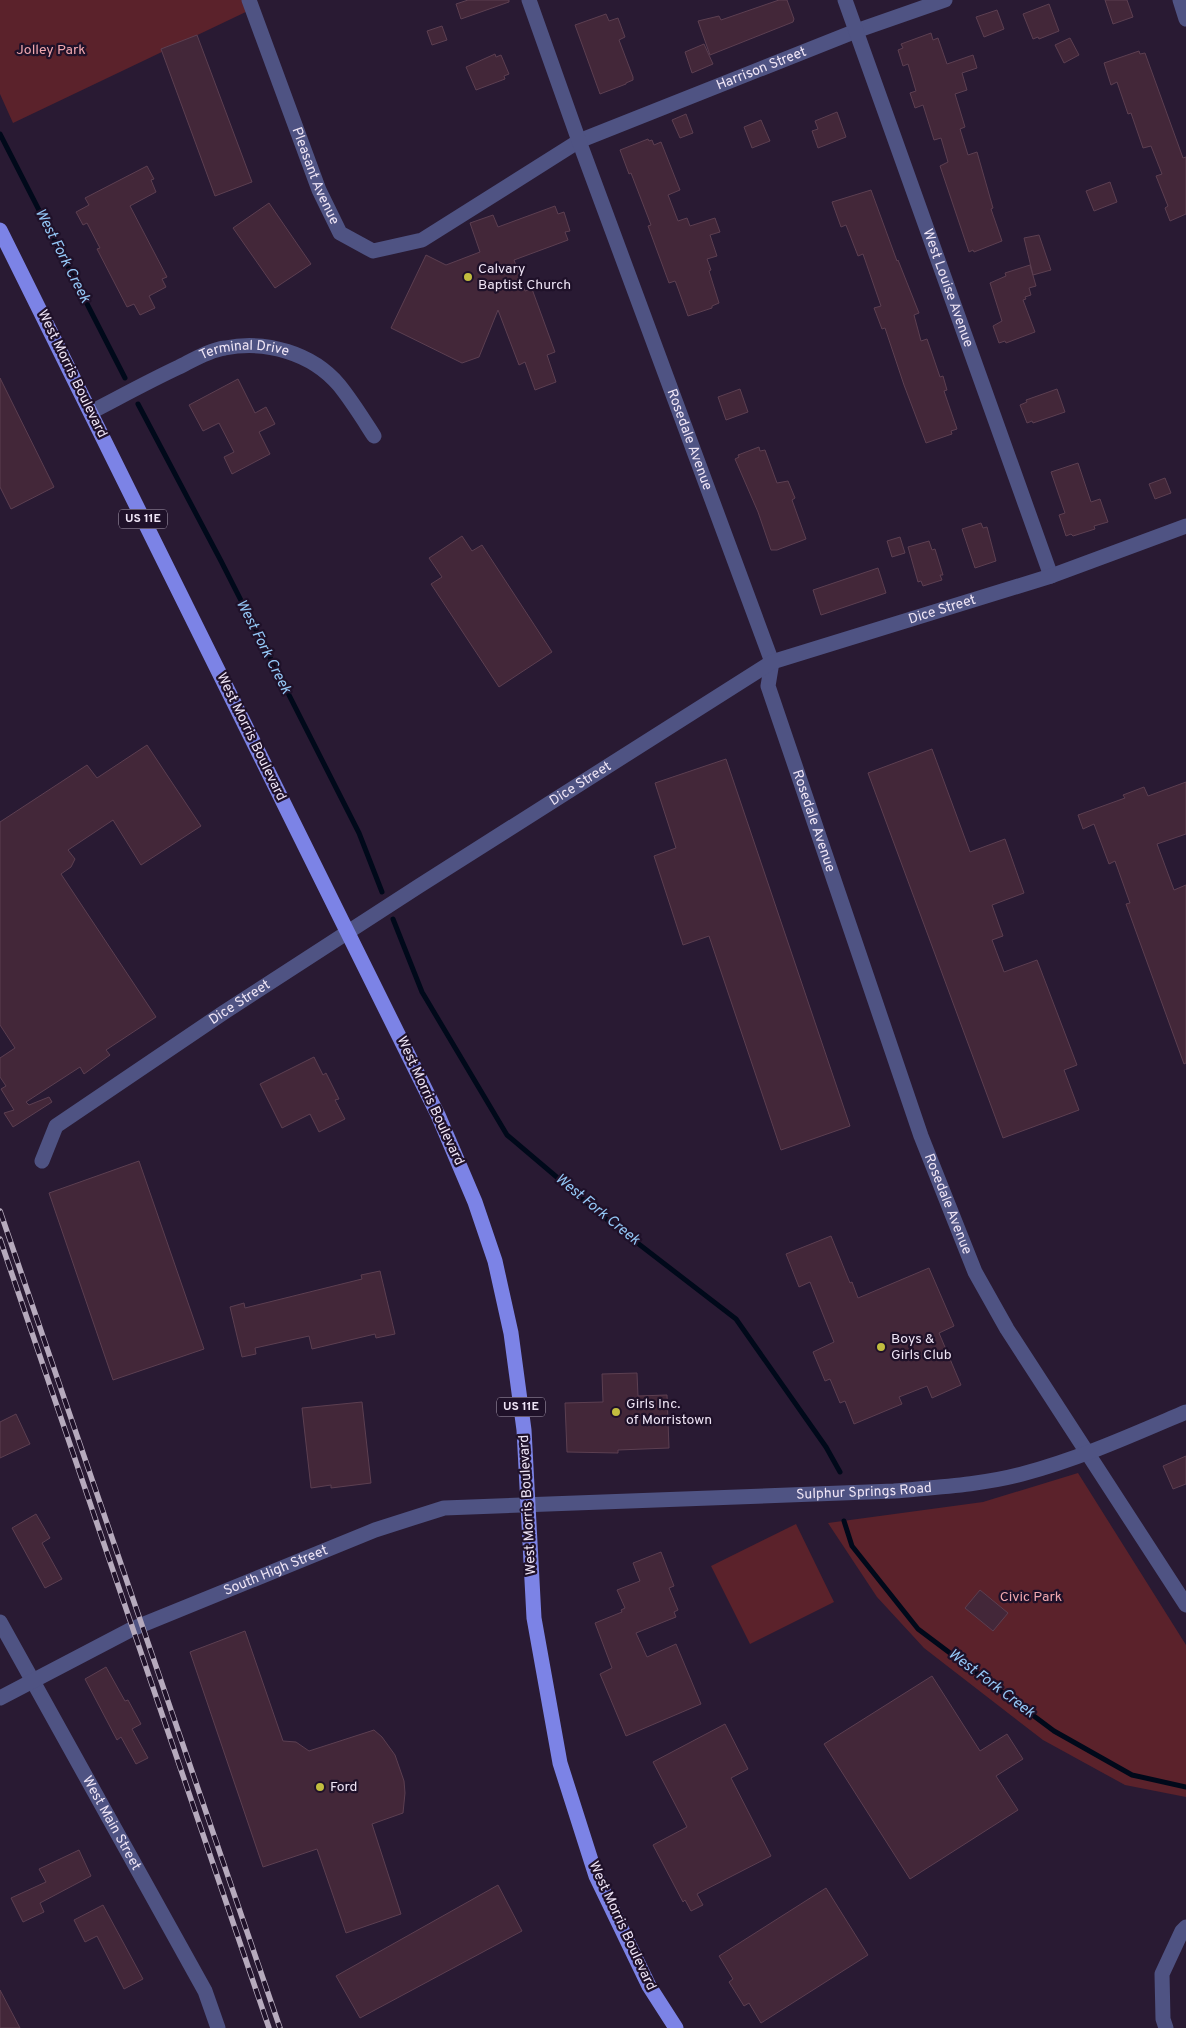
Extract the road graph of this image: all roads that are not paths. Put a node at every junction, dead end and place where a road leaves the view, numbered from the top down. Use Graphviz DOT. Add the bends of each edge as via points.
graph roads {
  1 [pos="249,0"];
  2 [pos="529,0"];
  3 [pos="845,0"];
  4 [pos="945,0"];
  5 [pos="1180,0"];
  6 [pos="1186,19"];
  7 [pos="856,30"];
  8 [pos="579,141"];
  9 [pos="0,230"];
  10 [pos="90,412"];
  11 [pos="374,436"];
  12 [pos="1186,526"];
  13 [pos="1051,576"];
  14 [pos="772,662"];
  15 [pos="348,933"];
  16 [pos="42,1160"];
  17 [pos="1186,1412"];
  18 [pos="1087,1454"];
  19 [pos="529,1505"];
  20 [pos="1186,1605"];
  21 [pos="0,1622"];
  22 [pos="33,1680"];
  23 [pos="0,1698"];
  24 [pos="1186,1927"];
  25 [pos="218,2028"];
  26 [pos="676,2028"];
  27 [pos="1166,2028"];
  1 -- 8 [label="street, Pleasant Avenue" via="319,190 340,233 373,251 422,240"];
  2 -- 8 [label="street, Rosedale Avenue"];
  3 -- 7 [label="street, West Louise Avenue"];
  4 -- 7 [label="street, Harrison Street"];
  5 -- 6 [label="street"];
  7 -- 8 [label="street, Harrison Street"];
  7 -- 13 [label="street, West Louise Avenue"];
  8 -- 14 [label="street, Rosedale Avenue"];
  9 -- 10 [label="main road, West Morris Boulevard / US 11E"];
  10 -- 11 [label="street, Terminal Drive" via="224,348 265,346 294,353 329,376"];
  10 -- 15 [label="main road, West Morris Boulevard / US 11E"];
  12 -- 13 [label="street, Dice Street"];
  13 -- 14 [label="street, Dice Street"];
  14 -- 15 [label="street, Dice Street"];
  14 -- 18 [label="street, Rosedale Avenue" via="768,686 921,1136 954,1220 975,1272 1007,1329"];
  15 -- 16 [label="street, Dice Street" via="223,1012 56,1126"];
  15 -- 19 [label="main road, West Morris Boulevard / US 11E" via="438,1115 475,1202 495,1261 519,1385"];
  17 -- 18 [label="street, Sulphur Springs Road"];
  18 -- 19 [label="street, Sulphur Springs Road" via="1022,1474 962,1485 894,1491"];
  18 -- 20 [label="street, Rosedale Avenue"];
  19 -- 22 [label="street, South High Street" via="444,1508 374,1530 132,1629"];
  19 -- 26 [label="main road, West Morris Boulevard / US 11E" via="534,1618 560,1763 596,1876 649,1986"];
  21 -- 22 [label="street, West Main Street"];
  22 -- 23 [label="street, South High Street"];
  22 -- 25 [label="street, West Main Street" via="205,1991"];
  24 -- 27 [label="street" via="1162,1974"];
}
